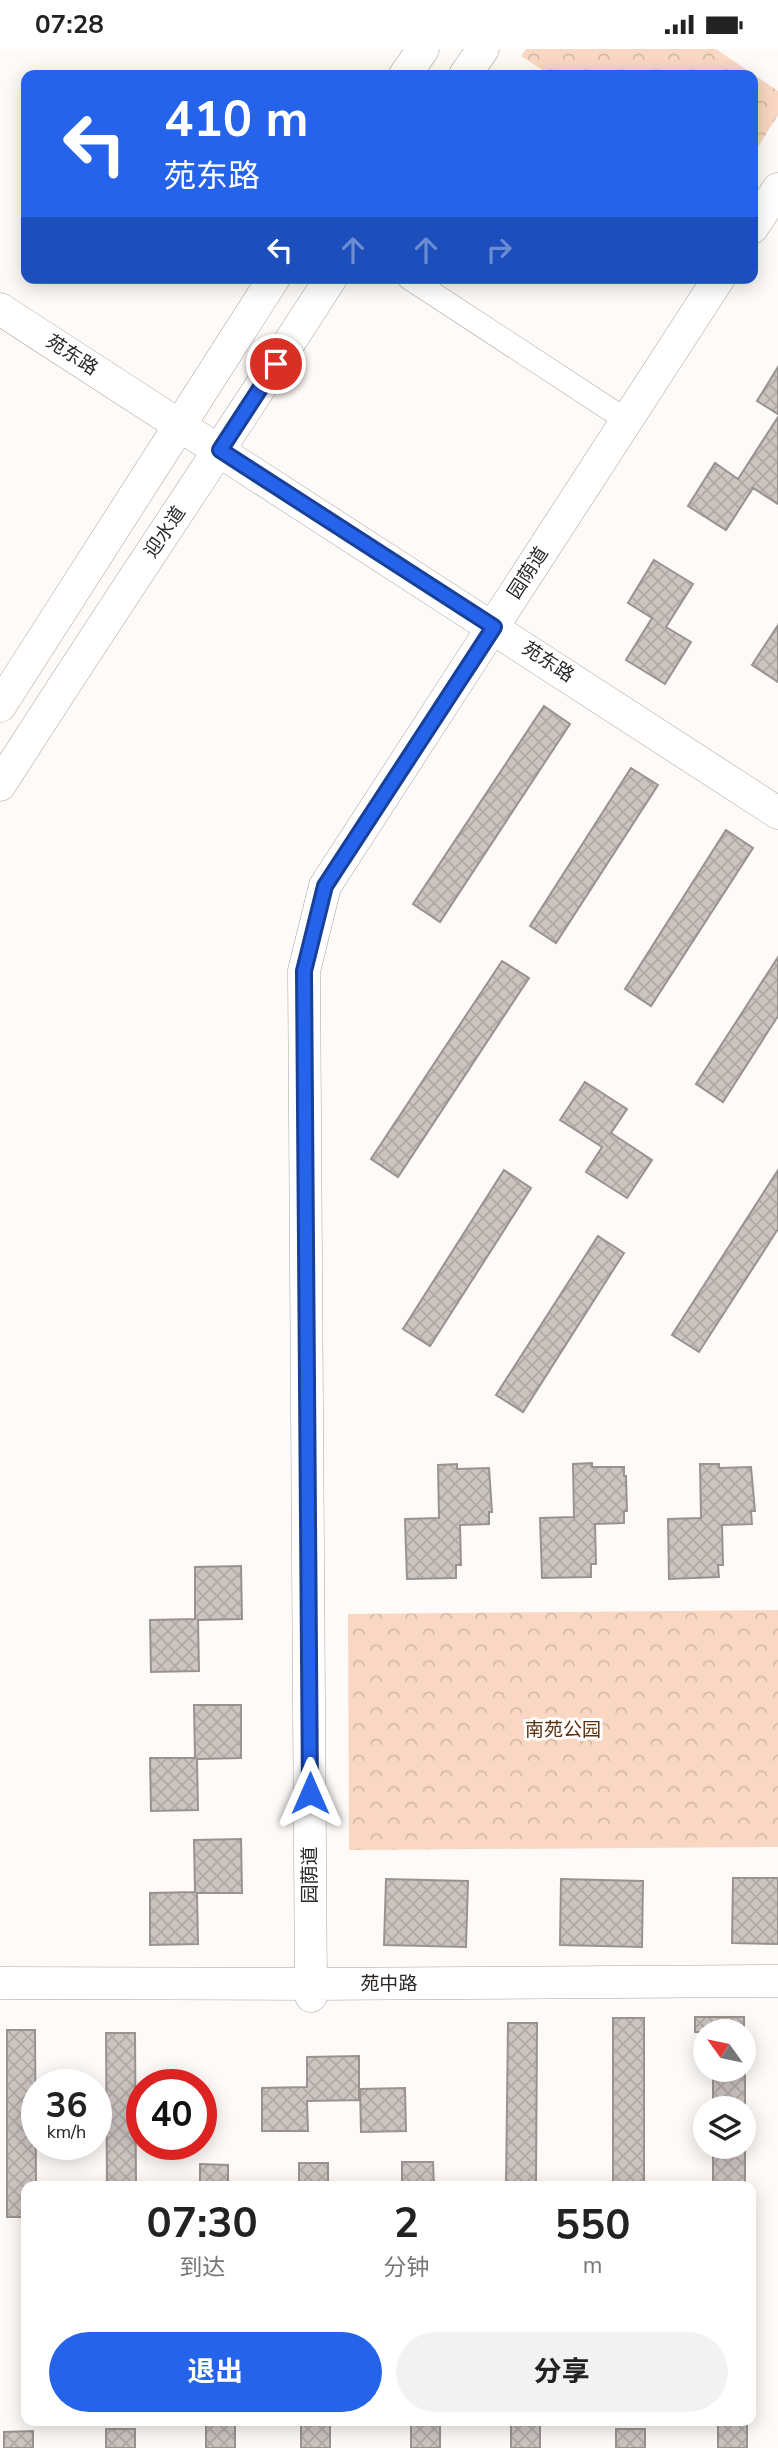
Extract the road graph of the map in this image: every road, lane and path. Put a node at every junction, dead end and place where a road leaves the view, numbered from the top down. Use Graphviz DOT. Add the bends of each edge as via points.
graph roads {
  1 [pos="422,49"];
  2 [pos="483,49"];
  3 [pos="408,70"];
  4 [pos="468,70"];
  5 [pos="778,189"];
  6 [pos="758,219"];
  7 [pos="270,284"];
  8 [pos="327,284"];
  9 [pos="418,284"];
  10 [pos="715,284"];
  11 [pos="0,309"];
  12 [pos="0,333"];
  13 [pos="626,420"];
  14 [pos="173,433"];
  15 [pos="215,459"];
  16 [pos="489,636"];
  17 [pos="0,706"];
  18 [pos="0,785"];
  19 [pos="778,813"];
  20 [pos="778,835"];
  21 [pos="778,1981"];
  22 [pos="0,1983"];
  23 [pos="311,1990"];
  24 [pos="0,1993"];
  25 [pos="778,1995"];
  1 -- 3 [label="street"];
  2 -- 4 [label="street"];
  5 -- 6 [label="street"];
  7 -- 14 [label="street"];
  8 -- 15 [label="street, 迎水道"];
  9 -- 13 [label="street"];
  10 -- 13 [label="street, 园荫道"];
  11 -- 14 [label="street, 苑东路"];
  12 -- 14 [label="street, 苑东路"];
  13 -- 16 [label="street, 园荫道"];
  14 -- 15 [label="street, 苑东路"];
  14 -- 17 [label="street"];
  15 -- 16 [label="street, 苑东路"];
  15 -- 18 [label="street, 迎水道"];
  16 -- 19 [label="street, 苑东路"];
  16 -- 20 [label="street, 苑东路"];
  16 -- 23 [label="street, 园荫道" via="325,886 304,971"];
  21 -- 23 [label="street, 苑中路"];
  22 -- 23 [label="street, 苑中路"];
  23 -- 24 [label="street, 苑中路"];
  23 -- 25 [label="street, 苑中路"];
}
